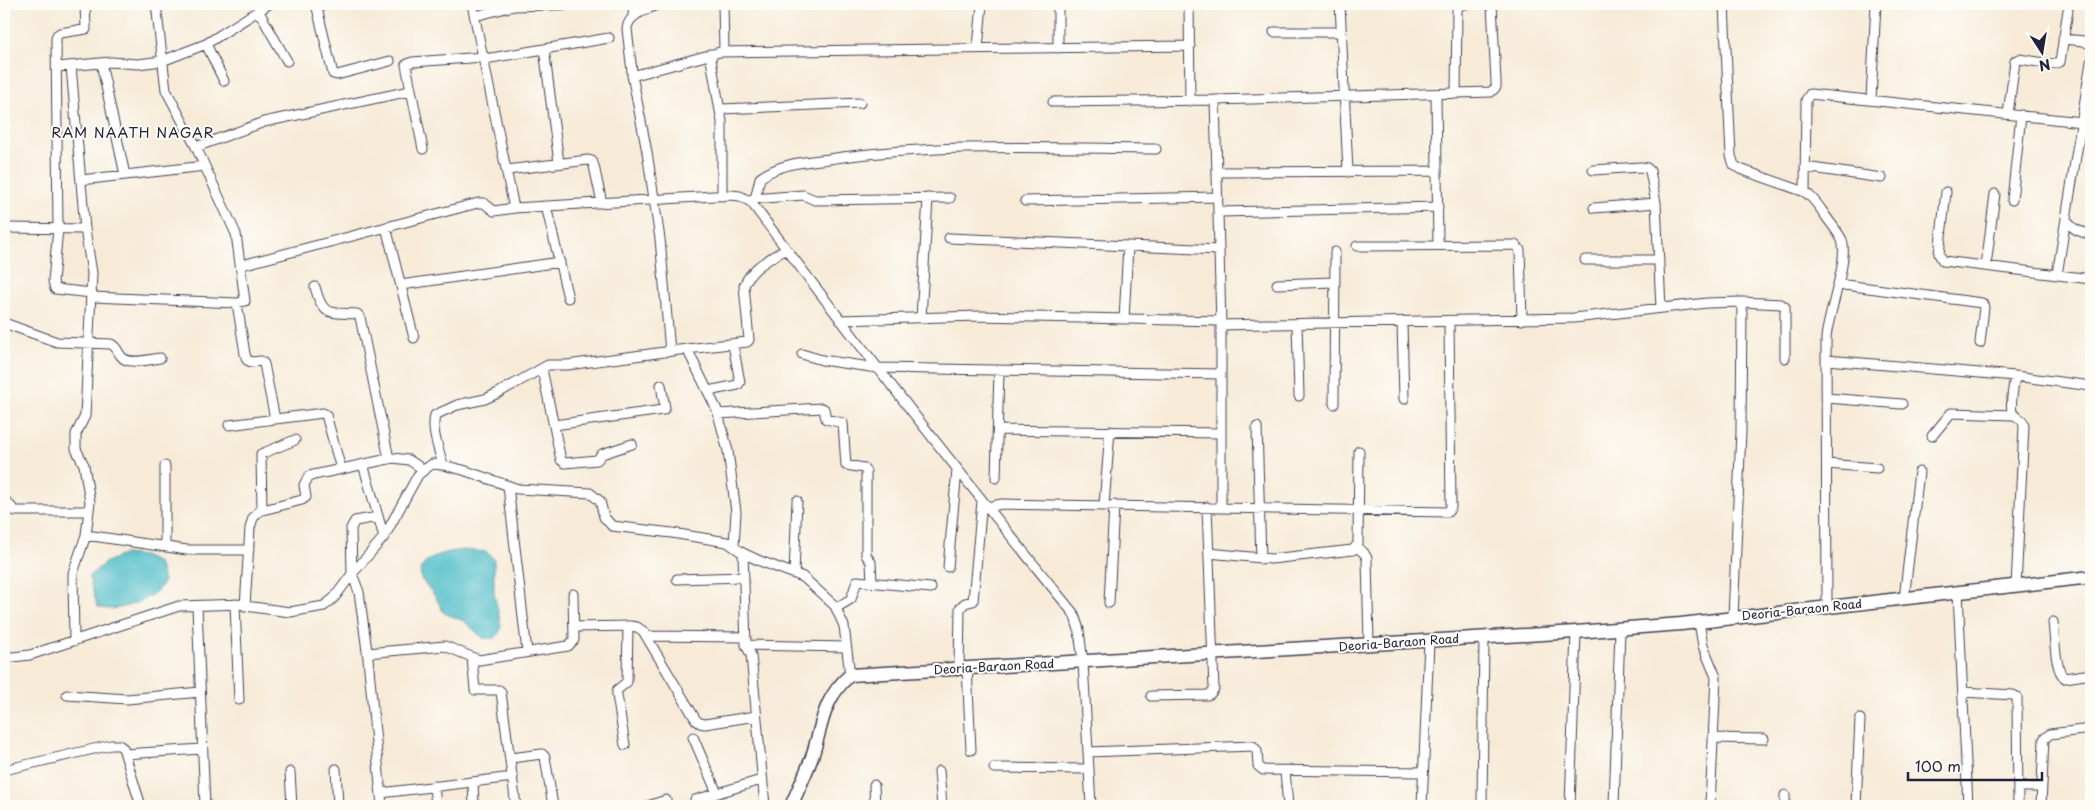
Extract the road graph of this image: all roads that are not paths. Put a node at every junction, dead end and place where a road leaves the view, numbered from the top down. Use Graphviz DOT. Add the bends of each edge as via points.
graph roads {
  1 [pos="85,4"];
  2 [pos="156,4"];
  3 [pos="269,4"];
  4 [pos="316,4"];
  5 [pos="472,4"];
  6 [pos="585,4"];
  7 [pos="634,4"];
  8 [pos="659,4"];
  9 [pos="723,4"];
  10 [pos="982,4"];
  11 [pos="1058,4"];
  12 [pos="1189,4"];
  13 [pos="1340,4"];
  14 [pos="1466,4"];
  15 [pos="1492,4"];
  16 [pos="1724,4"];
  17 [pos="1876,4"];
  18 [pos="258,10"];
  19 [pos="2068,10"];
  20 [pos="475,16"];
  21 [pos="633,16"];
  22 [pos="1274,32"];
  23 [pos="1341,32"];
  24 [pos="609,38"];
  25 [pos="2063,38"];
  26 [pos="206,44"];
  27 [pos="2091,45"];
  28 [pos="1190,46"];
  29 [pos="978,48"];
  30 [pos="1058,48"];
  31 [pos="544,49"];
  32 [pos="724,52"];
  33 [pos="710,54"];
  34 [pos="485,58"];
  35 [pos="287,61"];
  36 [pos="390,61"];
  37 [pos="162,62"];
  38 [pos="2091,62"];
  39 [pos="101,63"];
  40 [pos="71,66"];
  41 [pos="57,67"];
  42 [pos="632,76"];
  43 [pos="224,81"];
  44 [pos="410,91"];
  45 [pos="1436,94"];
  46 [pos="1456,94"];
  47 [pos="1344,95"];
  48 [pos="1871,99"];
  49 [pos="1215,100"];
  50 [pos="1190,101"];
  51 [pos="1053,102"];
  52 [pos="860,104"];
  53 [pos="721,109"];
  54 [pos="2008,114"];
  55 [pos="2021,115"];
  56 [pos="2082,122"];
  57 [pos="196,147"];
  58 [pos="423,149"];
  59 [pos="1156,149"];
  60 [pos="559,163"];
  61 [pos="204,166"];
  62 [pos="1805,168"];
  63 [pos="507,170"];
  64 [pos="1593,170"];
  65 [pos="1437,171"];
  66 [pos="1218,172"];
  67 [pos="1348,172"];
  68 [pos="125,175"];
  69 [pos="1882,178"];
  70 [pos="81,180"];
  71 [pos="1805,192"];
  72 [pos="1946,192"];
  73 [pos="1995,194"];
  74 [pos="722,196"];
  75 [pos="1218,197"];
  76 [pos="928,198"];
  77 [pos="950,198"];
  78 [pos="752,199"];
  79 [pos="654,200"];
  80 [pos="2012,200"];
  81 [pos="1025,201"];
  82 [pos="602,203"];
  83 [pos="1656,203"];
  84 [pos="546,206"];
  85 [pos="1438,207"];
  86 [pos="515,208"];
  87 [pos="1594,208"];
  88 [pos="1218,212"];
  89 [pos="2066,220"];
  90 [pos="386,227"];
  91 [pos="4,228"];
  92 [pos="58,229"];
  93 [pos="85,229"];
  94 [pos="2091,234"];
  95 [pos="949,238"];
  96 [pos="1438,245"];
  97 [pos="1128,246"];
  98 [pos="1356,246"];
  99 [pos="786,249"];
  100 [pos="1219,250"];
  101 [pos="1334,252"];
  102 [pos="1585,260"];
  103 [pos="1659,260"];
  104 [pos="560,262"];
  105 [pos="242,265"];
  106 [pos="1986,266"];
  107 [pos="2057,275"];
  108 [pos="2091,279"];
  109 [pos="1334,282"];
  110 [pos="1276,284"];
  111 [pos="1838,284"];
  112 [pos="401,285"];
  113 [pos="315,286"];
  114 [pos="92,295"];
  115 [pos="568,298"];
  116 [pos="1742,302"];
  117 [pos="237,304"];
  118 [pos="1662,308"];
  119 [pos="921,318"];
  120 [pos="1124,319"];
  121 [pos="840,320"];
  122 [pos="1522,320"];
  123 [pos="1402,322"];
  124 [pos="1449,322"];
  125 [pos="4,323"];
  126 [pos="1221,323"];
  127 [pos="1334,323"];
  128 [pos="1296,324"];
  129 [pos="414,338"];
  130 [pos="1980,342"];
  131 [pos="89,343"];
  132 [pos="733,345"];
  133 [pos="687,348"];
  134 [pos="670,351"];
  135 [pos="802,354"];
  136 [pos="160,358"];
  137 [pos="1786,358"];
  138 [pos="1827,360"];
  139 [pos="877,368"];
  140 [pos="542,369"];
  141 [pos="999,370"];
  142 [pos="1221,374"];
  143 [pos="2015,376"];
  144 [pos="661,385"];
  145 [pos="2091,386"];
  146 [pos="708,392"];
  147 [pos="1299,396"];
  148 [pos="1827,398"];
  149 [pos="1404,399"];
  150 [pos="1334,404"];
  151 [pos="1902,404"];
  152 [pos="718,414"];
  153 [pos="2014,415"];
  154 [pos="275,419"];
  155 [pos="229,425"];
  156 [pos="554,425"];
  157 [pos="1257,427"];
  158 [pos="998,430"];
  159 [pos="1110,431"];
  160 [pos="1221,433"];
  161 [pos="1932,436"];
  162 [pos="295,440"];
  163 [pos="632,444"];
  164 [pos="1359,450"];
  165 [pos="389,459"];
  166 [pos="363,464"];
  167 [pos="1827,464"];
  168 [pos="443,465"];
  169 [pos="165,466"];
  170 [pos="1877,468"];
  171 [pos="340,469"];
  172 [pos="424,470"];
  173 [pos="957,470"];
  174 [pos="1918,472"];
  175 [pos="996,478"];
  176 [pos="508,486"];
  177 [pos="4,499"];
  178 [pos="797,501"];
  179 [pos="984,504"];
  180 [pos="1104,505"];
  181 [pos="1114,506"];
  182 [pos="1207,507"];
  183 [pos="1221,507"];
  184 [pos="1260,508"];
  185 [pos="89,510"];
  186 [pos="262,510"];
  187 [pos="1359,511"];
  188 [pos="378,517"];
  189 [pos="86,536"];
  190 [pos="384,537"];
  191 [pos="165,546"];
  192 [pos="734,546"];
  193 [pos="1356,546"];
  194 [pos="248,550"];
  195 [pos="743,553"];
  196 [pos="1209,553"];
  197 [pos="1261,559"];
  198 [pos="948,567"];
  199 [pos="352,574"];
  200 [pos="794,574"];
  201 [pos="2091,577"];
  202 [pos="744,578"];
  203 [pos="677,579"];
  204 [pos="872,582"];
  205 [pos="2016,586"];
  206 [pos="931,588"];
  207 [pos="1958,592"];
  208 [pos="573,594"];
  209 [pos="1904,599"];
  210 [pos="1109,603"];
  211 [pos="235,604"];
  212 [pos="197,606"];
  213 [pos="245,606"];
  214 [pos="836,608"];
  215 [pos="1827,608"];
  216 [pos="1733,618"];
  217 [pos="1700,622"];
  218 [pos="2053,622"];
  219 [pos="628,626"];
  220 [pos="574,627"];
  221 [pos="1620,629"];
  222 [pos="1576,632"];
  223 [pos="646,636"];
  224 [pos="1484,638"];
  225 [pos="74,641"];
  226 [pos="746,641"];
  227 [pos="1428,642"];
  228 [pos="1369,645"];
  229 [pos="846,647"];
  230 [pos="527,652"];
  231 [pos="368,653"];
  232 [pos="1214,654"];
  233 [pos="4,658"];
  234 [pos="472,658"];
  235 [pos="1083,662"];
  236 [pos="963,668"];
  237 [pos="2091,674"];
  238 [pos="850,675"];
  239 [pos="200,692"];
  240 [pos="1963,692"];
  241 [pos="68,695"];
  242 [pos="1151,696"];
  243 [pos="239,700"];
  244 [pos="756,716"];
  245 [pos="1860,719"];
  246 [pos="2091,729"];
  247 [pos="693,738"];
  248 [pos="1713,738"];
  249 [pos="1764,739"];
  250 [pos="625,745"];
  251 [pos="202,749"];
  252 [pos="971,750"];
  253 [pos="1088,752"];
  254 [pos="125,754"];
  255 [pos="511,758"];
  256 [pos="336,768"];
  257 [pos="994,768"];
  258 [pos="1089,769"];
  259 [pos="4,770"];
  260 [pos="939,771"];
  261 [pos="1285,771"];
  262 [pos="290,772"];
  263 [pos="1423,772"];
  264 [pos="513,777"];
  265 [pos="761,780"];
  266 [pos="472,782"];
  267 [pos="874,784"];
  268 [pos="434,786"];
  269 [pos="2042,787"];
  270 [pos="2018,788"];
  271 [pos="381,793"];
  272 [pos="717,793"];
  273 [pos="1785,795"];
  274 [pos="666,800"];
  275 [pos="695,800"];
  276 [pos="141,806"];
  277 [pos="205,806"];
  278 [pos="292,806"];
  279 [pos="338,806"];
  280 [pos="382,806"];
  281 [pos="436,806"];
  282 [pos="474,806"];
  283 [pos="516,806"];
  284 [pos="553,806"];
  285 [pos="648,806"];
  286 [pos="765,806"];
  287 [pos="791,806"];
  288 [pos="875,806"];
  289 [pos="942,806"];
  290 [pos="1091,806"];
  291 [pos="1288,806"];
  292 [pos="1422,806"];
  293 [pos="1482,806"];
  294 [pos="1570,806"];
  295 [pos="1614,806"];
  296 [pos="1710,806"];
  297 [pos="1785,806"];
  298 [pos="1856,806"];
  299 [pos="1968,806"];
  300 [pos="2018,806"];
  301 [pos="2041,806"];
  1 -- 41 [label="street" via="86,29 57,34"];
  2 -- 37 [label="street"];
  3 -- 18 [label="street"];
  4 -- 36 [label="street" via="333,74"];
  5 -- 20 [label="street"];
  6 -- 20 [label="street" via="514,6"];
  7 -- 21 [label="street"];
  8 -- 21 [label="street"];
  9 -- 32 [label="street"];
  10 -- 29 [label="street"];
  11 -- 30 [label="street"];
  12 -- 28 [label="street"];
  13 -- 23 [label="street"];
  14 -- 46 [label="street" via="1460,4 1456,10"];
  15 -- 46 [label="street" via="1496,87 1492,92"];
  16 -- 71 [label="street" via="1734,165"];
  17 -- 48 [label="street"];
  18 -- 26 [label="street"];
  18 -- 35 [label="street"];
  19 -- 25 [label="street"];
  20 -- 34 [label="street"];
  21 -- 42 [label="street" via="627,29"];
  22 -- 23 [label="street"];
  23 -- 47 [label="street"];
  24 -- 31 [label="street"];
  25 -- 27 [label="street"];
  25 -- 54 [label="street" via="2062,58 2056,64 2015,61"];
  26 -- 37 [label="street"];
  26 -- 43 [label="street"];
  28 -- 30 [label="street"];
  28 -- 50 [label="street"];
  29 -- 30 [label="street"];
  29 -- 32 [label="street"];
  31 -- 34 [label="street"];
  31 -- 60 [label="street"];
  32 -- 33 [label="street"];
  33 -- 42 [label="street"];
  33 -- 53 [label="street"];
  34 -- 44 [label="street" via="408,63 406,72"];
  34 -- 63 [label="street"];
  37 -- 39 [label="street"];
  37 -- 57 [label="street" via="166,90"];
  38 -- 56 [label="street"];
  39 -- 40 [label="street"];
  39 -- 68 [label="street"];
  40 -- 41 [label="street"];
  40 -- 70 [label="street"];
  41 -- 92 [label="street"];
  42 -- 79 [label="street"];
  44 -- 57 [label="street" via="264,122"];
  44 -- 58 [label="street"];
  45 -- 46 [label="street"];
  45 -- 47 [label="street"];
  45 -- 65 [label="street"];
  47 -- 49 [label="street"];
  47 -- 67 [label="street"];
  48 -- 54 [label="street"];
  48 -- 62 [label="street" via="1815,93 1807,96"];
  49 -- 50 [label="street"];
  49 -- 66 [label="street"];
  50 -- 51 [label="street"];
  52 -- 53 [label="street"];
  53 -- 74 [label="street"];
  54 -- 55 [label="street"];
  55 -- 56 [label="street"];
  55 -- 80 [label="street"];
  56 -- 89 [label="street"];
  57 -- 61 [label="street"];
  59 -- 78 [label="street" via="976,147 857,155 774,168 760,178"];
  60 -- 63 [label="street"];
  60 -- 82 [label="street" via="592,161"];
  61 -- 68 [label="street"];
  61 -- 105 [label="street" via="234,228"];
  62 -- 69 [label="street"];
  62 -- 71 [label="street"];
  63 -- 86 [label="street"];
  64 -- 83 [label="street" via="1647,168"];
  65 -- 67 [label="street"];
  65 -- 85 [label="street"];
  66 -- 67 [label="street"];
  66 -- 75 [label="street"];
  68 -- 70 [label="street"];
  70 -- 93 [label="street"];
  71 -- 111 [label="street" via="1816,202 1841,240 1843,252"];
  72 -- 106 [label="street" via="1939,257 1943,261"];
  73 -- 106 [label="street"];
  74 -- 78 [label="street"];
  74 -- 79 [label="street"];
  75 -- 81 [label="street"];
  75 -- 88 [label="street"];
  76 -- 77 [label="street"];
  76 -- 78 [label="street" via="815,200 794,194"];
  76 -- 119 [label="street"];
  78 -- 99 [label="street"];
  79 -- 82 [label="street"];
  79 -- 134 [label="street"];
  82 -- 84 [label="street"];
  83 -- 87 [label="street"];
  83 -- 103 [label="street"];
  84 -- 86 [label="street"];
  84 -- 104 [label="street"];
  85 -- 88 [label="street"];
  85 -- 96 [label="street"];
  86 -- 90 [label="street" via="494,211 484,203 478,203"];
  88 -- 100 [label="street"];
  89 -- 94 [label="street" via="2080,232"];
  89 -- 107 [label="street"];
  90 -- 105 [label="street"];
  90 -- 112 [label="street"];
  91 -- 92 [label="street"];
  92 -- 93 [label="street"];
  92 -- 114 [label="street" via="53,286"];
  93 -- 114 [label="street"];
  95 -- 97 [label="street"];
  96 -- 98 [label="street"];
  96 -- 122 [label="street" via="1518,246"];
  97 -- 100 [label="street"];
  97 -- 120 [label="street"];
  99 -- 121 [label="street"];
  99 -- 132 [label="street" via="747,278 744,286 749,340"];
  100 -- 126 [label="street"];
  101 -- 109 [label="street"];
  102 -- 103 [label="street"];
  103 -- 118 [label="street"];
  104 -- 112 [label="street"];
  104 -- 115 [label="street"];
  105 -- 117 [label="street" via="246,296 245,301"];
  106 -- 107 [label="street"];
  107 -- 108 [label="street"];
  109 -- 110 [label="street"];
  109 -- 127 [label="street"];
  111 -- 130 [label="street" via="1982,303"];
  111 -- 138 [label="street" via="1827,323"];
  112 -- 129 [label="street"];
  113 -- 165 [label="street" via="323,309 360,317"];
  114 -- 117 [label="street"];
  114 -- 131 [label="street"];
  116 -- 118 [label="street"];
  116 -- 137 [label="street" via="1781,304 1785,307"];
  116 -- 216 [label="street" via="1742,431"];
  117 -- 154 [label="street" via="245,354 247,360 264,364"];
  118 -- 122 [label="street"];
  119 -- 120 [label="street"];
  119 -- 121 [label="street"];
  120 -- 126 [label="street"];
  121 -- 139 [label="street"];
  122 -- 124 [label="street"];
  123 -- 124 [label="street"];
  123 -- 127 [label="street"];
  123 -- 149 [label="street"];
  124 -- 187 [label="street" via="1448,512"];
  125 -- 131 [label="street" via="57,342"];
  126 -- 128 [label="street"];
  126 -- 142 [label="street"];
  127 -- 128 [label="street"];
  127 -- 150 [label="street"];
  128 -- 147 [label="street"];
  131 -- 136 [label="street" via="116,346 121,358 129,362"];
  131 -- 185 [label="street" via="85,416 76,434 77,453 84,465 88,487"];
  132 -- 133 [label="street"];
  132 -- 146 [label="street" via="740,382"];
  133 -- 134 [label="street"];
  133 -- 146 [label="street"];
  134 -- 140 [label="street" via="548,365"];
  135 -- 139 [label="street"];
  138 -- 143 [label="street"];
  138 -- 148 [label="street"];
  139 -- 141 [label="street"];
  139 -- 173 [label="street"];
  140 -- 156 [label="street"];
  140 -- 168 [label="street" via="485,399 457,405 435,415 434,431"];
  141 -- 142 [label="street"];
  141 -- 158 [label="street"];
  142 -- 160 [label="street"];
  143 -- 145 [label="street"];
  143 -- 153 [label="street"];
  144 -- 156 [label="street" via="663,410"];
  146 -- 152 [label="street"];
  148 -- 151 [label="street"];
  148 -- 167 [label="street"];
  152 -- 192 [label="street" via="728,451 736,512"];
  152 -- 204 [label="street" via="822,408 826,419 843,423 845,462 848,466 864,468 866,472 866,555 871,562"];
  153 -- 161 [label="street" via="1951,413"];
  153 -- 205 [label="street" via="2023,420 2024,426"];
  154 -- 155 [label="street"];
  154 -- 171 [label="street" via="326,415"];
  156 -- 163 [label="street" via="562,460 568,464 597,460 602,454"];
  157 -- 184 [label="street"];
  158 -- 159 [label="street"];
  158 -- 175 [label="street"];
  159 -- 160 [label="street"];
  159 -- 180 [label="street"];
  160 -- 183 [label="street"];
  162 -- 186 [label="street" via="260,454"];
  164 -- 187 [label="street"];
  165 -- 166 [label="street"];
  165 -- 172 [label="street" via="410,460"];
  166 -- 171 [label="street"];
  166 -- 188 [label="street"];
  167 -- 170 [label="street"];
  167 -- 215 [label="street"];
  168 -- 172 [label="street" via="432,464"];
  168 -- 176 [label="street"];
  169 -- 191 [label="street"];
  171 -- 186 [label="street" via="309,476 304,485 306,498"];
  172 -- 190 [label="street" via="418,475"];
  173 -- 179 [label="street"];
  173 -- 198 [label="street"];
  174 -- 209 [label="street"];
  176 -- 192 [label="street" via="518,490 590,492 600,501 604,517 612,526 727,542"];
  176 -- 230 [label="street"];
  177 -- 185 [label="street" via="14,510"];
  178 -- 200 [label="street"];
  179 -- 180 [label="street"];
  179 -- 235 [label="street" via="1074,614 1080,630"];
  179 -- 236 [label="street" via="973,601 960,608"];
  180 -- 181 [label="street"];
  181 -- 182 [label="street"];
  181 -- 210 [label="street"];
  182 -- 183 [label="street"];
  182 -- 196 [label="street"];
  183 -- 184 [label="street"];
  184 -- 187 [label="street"];
  184 -- 197 [label="street"];
  185 -- 189 [label="street"];
  186 -- 194 [label="street" via="252,518"];
  187 -- 193 [label="street"];
  188 -- 190 [label="street"];
  188 -- 199 [label="street" via="352,523"];
  189 -- 191 [label="street"];
  189 -- 225 [label="street" via="73,573"];
  190 -- 199 [label="street"];
  191 -- 194 [label="street" via="187,550"];
  192 -- 195 [label="street"];
  193 -- 197 [label="street" via="1353,550 1341,552"];
  193 -- 228 [label="street" via="1367,558"];
  194 -- 213 [label="street"];
  195 -- 200 [label="street"];
  195 -- 202 [label="street"];
  196 -- 197 [label="street"];
  196 -- 232 [label="street"];
  199 -- 213 [label="street" via="324,606 290,612"];
  199 -- 231 [label="street" via="359,592"];
  200 -- 214 [label="street" via="803,577"];
  201 -- 205 [label="street, Deoria-Baraon Road"];
  202 -- 203 [label="street"];
  202 -- 226 [label="street"];
  204 -- 206 [label="street"];
  204 -- 214 [label="street" via="857,581 851,599"];
  205 -- 207 [label="street, Deoria-Baraon Road"];
  207 -- 209 [label="street, Deoria-Baraon Road"];
  207 -- 240 [label="street"];
  208 -- 220 [label="street"];
  209 -- 215 [label="street, Deoria-Baraon Road"];
  211 -- 212 [label="street"];
  211 -- 213 [label="street"];
  211 -- 243 [label="street"];
  212 -- 225 [label="street" via="179,606"];
  212 -- 239 [label="street"];
  214 -- 229 [label="street" via="844,626"];
  215 -- 216 [label="street, Deoria-Baraon Road"];
  216 -- 217 [label="street, Deoria-Baraon Road"];
  217 -- 221 [label="street, Deoria-Baraon Road"];
  217 -- 248 [label="street" via="1703,646 1716,677"];
  218 -- 237 [label="street" via="2061,675 2064,678"];
  219 -- 220 [label="street"];
  219 -- 223 [label="street" via="636,627"];
  219 -- 250 [label="street" via="627,682 617,690"];
  220 -- 230 [label="street" via="574,640 568,646"];
  221 -- 222 [label="street, Deoria-Baraon Road"];
  221 -- 295 [label="street"];
  222 -- 224 [label="street, Deoria-Baraon Road"];
  222 -- 294 [label="street"];
  223 -- 226 [label="street"];
  223 -- 244 [label="street" via="700,723"];
  224 -- 227 [label="street, Deoria-Baraon Road"];
  224 -- 293 [label="street"];
  225 -- 233 [label="street" via="30,655"];
  226 -- 229 [label="street"];
  226 -- 244 [label="street" via="751,655"];
  227 -- 228 [label="street, Deoria-Baraon Road"];
  227 -- 263 [label="street"];
  228 -- 232 [label="street, Deoria-Baraon Road"];
  229 -- 238 [label="street"];
  230 -- 234 [label="street" via="479,660"];
  231 -- 234 [label="street" via="445,646"];
  231 -- 271 [label="street"];
  232 -- 235 [label="street, Deoria-Baraon Road"];
  232 -- 242 [label="street" via="1214,689 1210,694"];
  234 -- 255 [label="street" via="475,690 501,692"];
  235 -- 236 [label="street, Deoria-Baraon Road"];
  235 -- 253 [label="street"];
  236 -- 238 [label="street, Deoria-Baraon Road"];
  236 -- 252 [label="street"];
  238 -- 287 [label="street" via="825,708 811,758"];
  239 -- 241 [label="street" via="127,699"];
  239 -- 251 [label="street"];
  240 -- 270 [label="street" via="2017,697"];
  240 -- 299 [label="street"];
  244 -- 265 [label="street"];
  245 -- 298 [label="street"];
  246 -- 269 [label="street" via="2046,735 2042,745"];
  247 -- 272 [label="street"];
  248 -- 249 [label="street"];
  248 -- 296 [label="street"];
  251 -- 254 [label="street"];
  251 -- 277 [label="street"];
  253 -- 258 [label="street"];
  253 -- 261 [label="street" via="1253,746 1260,769"];
  254 -- 259 [label="street" via="119,745 111,745"];
  254 -- 276 [label="street"];
  255 -- 264 [label="street"];
  255 -- 284 [label="street" via="542,754 545,757"];
  256 -- 279 [label="street"];
  257 -- 258 [label="street"];
  258 -- 290 [label="street"];
  260 -- 289 [label="street"];
  261 -- 263 [label="street"];
  261 -- 291 [label="street"];
  262 -- 278 [label="street"];
  263 -- 292 [label="street"];
  264 -- 266 [label="street"];
  264 -- 283 [label="street"];
  265 -- 272 [label="street"];
  265 -- 286 [label="street"];
  266 -- 268 [label="street"];
  266 -- 282 [label="street"];
  267 -- 288 [label="street"];
  268 -- 271 [label="street"];
  268 -- 281 [label="street"];
  269 -- 270 [label="street"];
  269 -- 301 [label="street"];
  270 -- 300 [label="street"];
  271 -- 280 [label="street"];
  272 -- 275 [label="street"];
  273 -- 297 [label="street"];
  274 -- 285 [label="street"];
}
